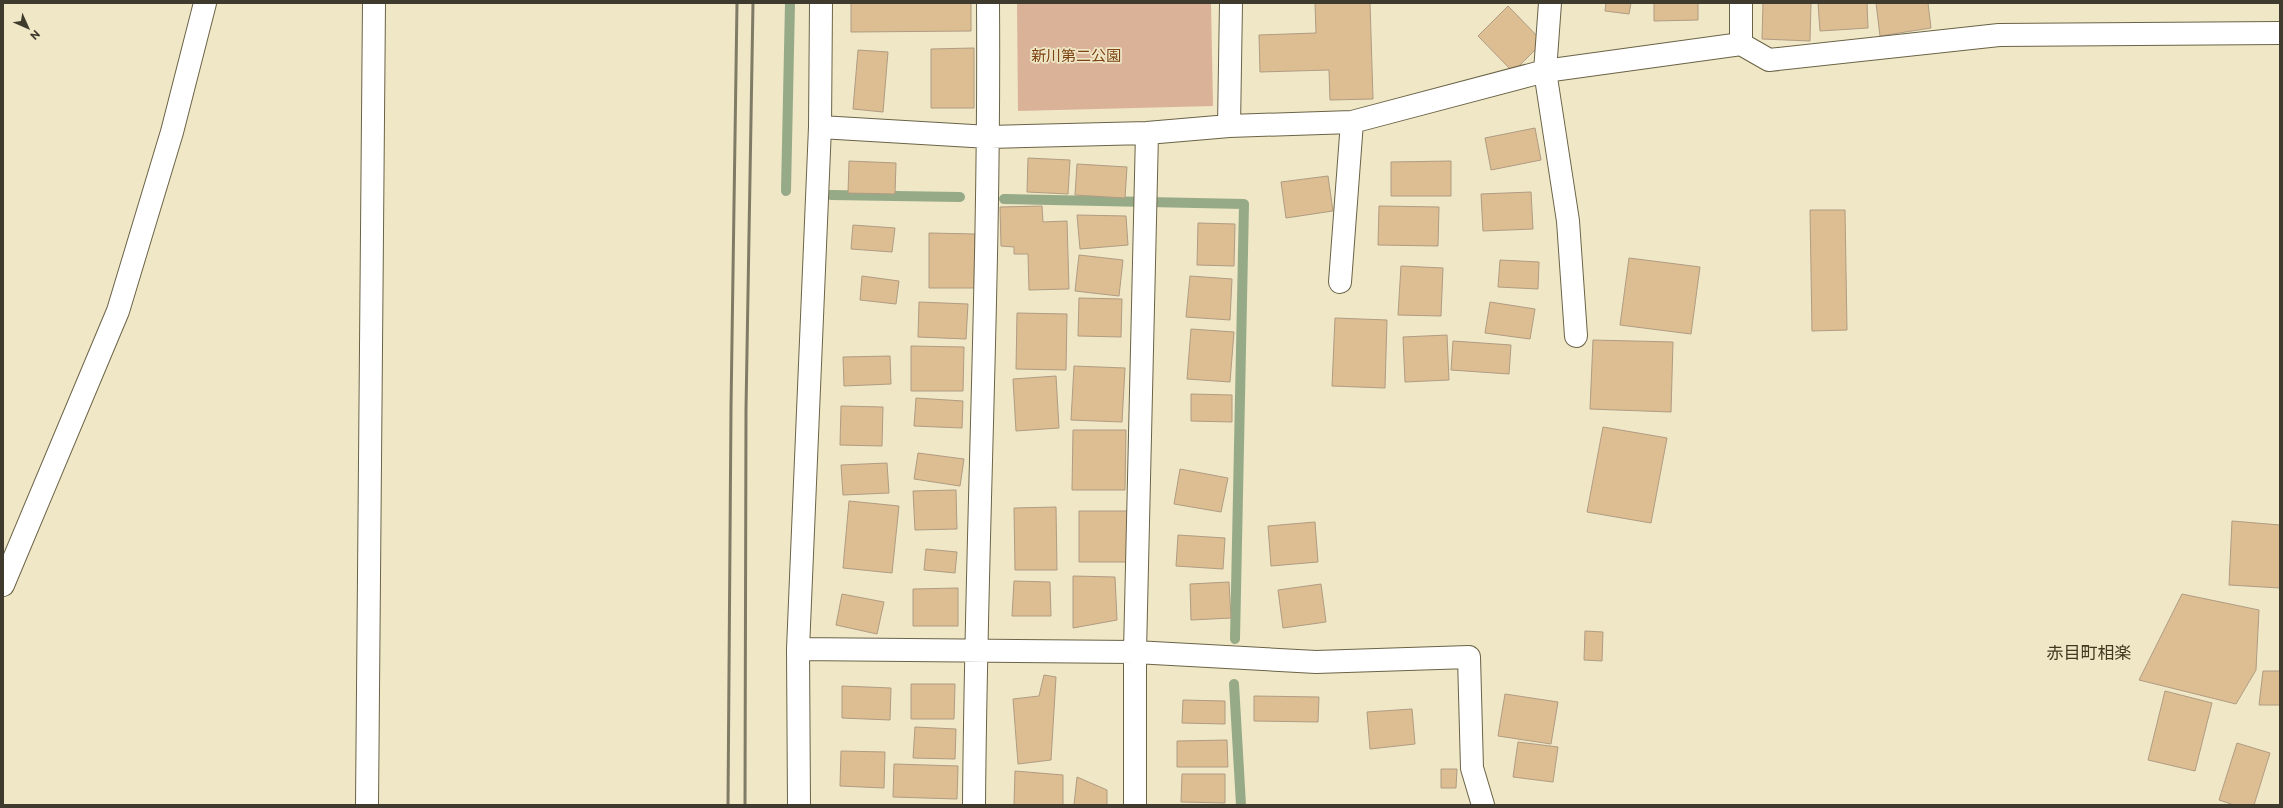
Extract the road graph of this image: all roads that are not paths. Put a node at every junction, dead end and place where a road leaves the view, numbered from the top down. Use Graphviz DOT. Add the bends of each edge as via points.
graph roads {
  1 [pos="205,3"];
  2 [pos="374,3"];
  3 [pos="821,3"];
  4 [pos="988,3"];
  5 [pos="1231,3"];
  6 [pos="1550,3"];
  7 [pos="1741,3"];
  8 [pos="2280,33"];
  9 [pos="1742,44"];
  10 [pos="1545,71"];
  11 [pos="1352,122"];
  12 [pos="1229,126"];
  13 [pos="820,127"];
  14 [pos="1147,133"];
  15 [pos="989,137"];
  16 [pos="1340,282"];
  17 [pos="1576,336"];
  18 [pos="3,585"];
  19 [pos="798,649"];
  20 [pos="975,649"];
  21 [pos="1135,652"];
  22 [pos="367,805"];
  23 [pos="799,805"];
  24 [pos="974,805"];
  25 [pos="1135,805"];
  26 [pos="1483,805"];
  1 -- 18 [label="street" via="172,132 118,311"];
  2 -- 22 [label="street"];
  3 -- 13 [label="street"];
  4 -- 15 [label="street"];
  5 -- 12 [label="street"];
  6 -- 10 [label="street"];
  7 -- 9 [label="street"];
  8 -- 9 [label="street" via="1999,35 1769,60"];
  9 -- 10 [label="street"];
  10 -- 11 [label="street"];
  10 -- 17 [label="street" via="1568,221"];
  11 -- 12 [label="street"];
  11 -- 16 [label="street"];
  12 -- 14 [label="street"];
  13 -- 15 [label="street"];
  13 -- 19 [label="street"];
  14 -- 15 [label="street"];
  14 -- 21 [label="street"];
  15 -- 20 [label="street"];
  19 -- 20 [label="street"];
  19 -- 23 [label="street"];
  20 -- 21 [label="street"];
  20 -- 24 [label="street"];
  21 -- 25 [label="street"];
  21 -- 26 [label="street" via="1316,662 1468,657 1472,768"];
}
